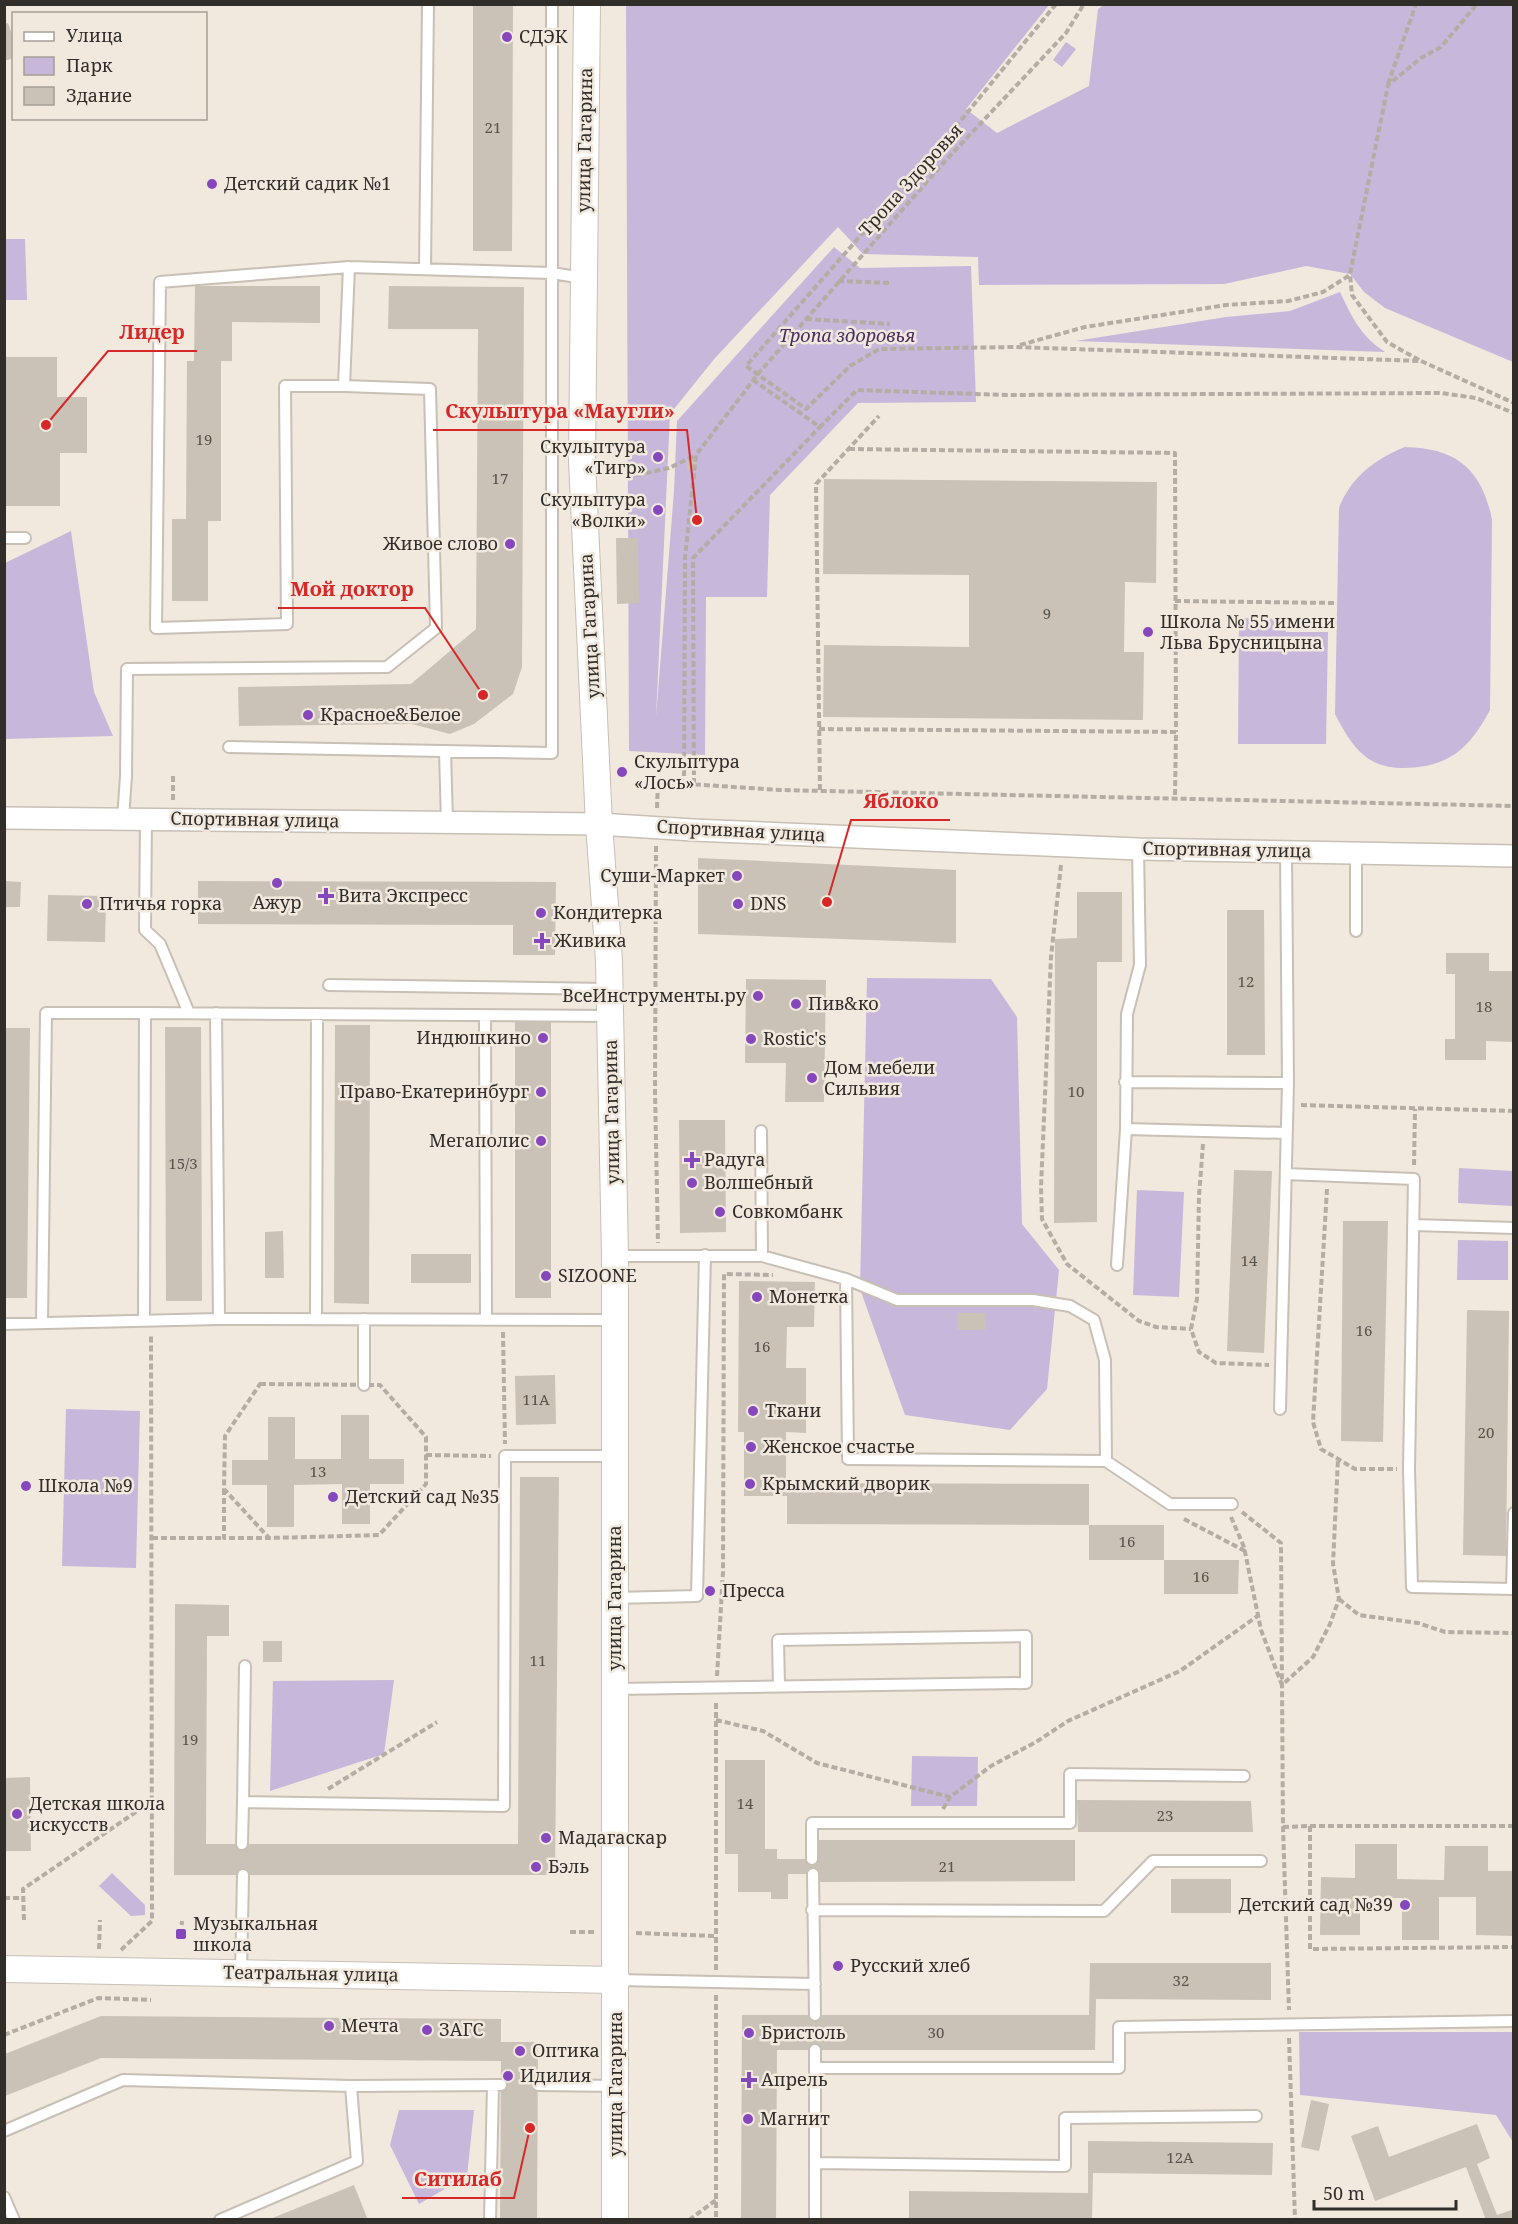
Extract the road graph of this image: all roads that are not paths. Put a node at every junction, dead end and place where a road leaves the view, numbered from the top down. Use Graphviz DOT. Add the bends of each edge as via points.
graph roads {
  1 [pos="428,4"];
  2 [pos="552,4"];
  3 [pos="587,4"];
  4 [pos="349,267"];
  5 [pos="425,269"];
  6 [pos="552,273"];
  7 [pos="584,278"];
  8 [pos="344,386"];
  9 [pos="4,538"];
  10 [pos="25,538"];
  11 [pos="229,747"];
  12 [pos="444,751"];
  13 [pos="4,818"];
  14 [pos="123,819"];
  15 [pos="146,819"];
  16 [pos="447,822"];
  17 [pos="599,824"];
  18 [pos="1138,849"];
  19 [pos="1286,851"];
  20 [pos="1356,852"];
  21 [pos="1514,856"];
  22 [pos="1356,931"];
  23 [pos="329,985"];
  24 [pos="609,989"];
  25 [pos="145,1013"];
  26 [pos="189,1013"];
  27 [pos="216,1013"];
  28 [pos="317,1014"];
  29 [pos="610,1016"];
  30 [pos="485,1017"];
  31 [pos="1125,1082"];
  32 [pos="1288,1083"];
  33 [pos="1126,1129"];
  34 [pos="760,1131"];
  35 [pos="1287,1133"];
  36 [pos="1286,1174"];
  37 [pos="1413,1225"];
  38 [pos="1514,1228"];
  39 [pos="615,1256"];
  40 [pos="705,1256"];
  41 [pos="762,1256"];
  42 [pos="1117,1265"];
  43 [pos="846,1279"];
  44 [pos="219,1319"];
  45 [pos="316,1319"];
  46 [pos="364,1319"];
  47 [pos="148,1320"];
  48 [pos="486,1320"];
  49 [pos="614,1320"];
  50 [pos="42,1323"];
  51 [pos="4,1324"];
  52 [pos="364,1385"];
  53 [pos="1281,1409"];
  54 [pos="615,1456"];
  55 [pos="1106,1461"];
  56 [pos="1229,1504"];
  57 [pos="1514,1513"];
  58 [pos="1513,1589"];
  59 [pos="615,1598"];
  60 [pos="245,1666"];
  61 [pos="779,1686"];
  62 [pos="615,1689"];
  63 [pos="1244,1776"];
  64 [pos="243,1802"];
  65 [pos="242,1844"];
  66 [pos="813,1859"];
  67 [pos="1261,1861"];
  68 [pos="813,1874"];
  69 [pos="243,1875"];
  70 [pos="812,1910"];
  71 [pos="4,1969"];
  72 [pos="241,1973"];
  73 [pos="617,1980"];
  74 [pos="815,1984"];
  75 [pos="815,2015"];
  76 [pos="1514,2021"];
  77 [pos="815,2050"];
  78 [pos="816,2068"];
  79 [pos="538,2085"];
  80 [pos="351,2086"];
  81 [pos="617,2086"];
  82 [pos="1256,2116"];
  83 [pos="4,2131"];
  84 [pos="816,2163"];
  85 [pos="4,2197"];
  86 [pos="14,2220"];
  87 [pos="220,2220"];
  88 [pos="490,2220"];
  89 [pos="615,2220"];
  90 [pos="815,2220"];
  1 -- 5 [label="lane"];
  2 -- 6 [label="lane"];
  3 -- 7 [label="street, улица Гагарина"];
  4 -- 5 [label="lane"];
  4 -- 8 [label="lane"];
  4 -- 8 [label="lane" via="160,282 156,628 287,624 285,386"];
  5 -- 6 [label="lane"];
  6 -- 7 [label="lane"];
  6 -- 12 [label="lane" via="552,753"];
  7 -- 17 [label="street, улица Гагарина" via="582,461"];
  8 -- 14 [label="lane" via="430,389 436,628 387,668 127,669"];
  9 -- 10 [label="lane"];
  11 -- 12 [label="lane"];
  12 -- 16 [label="lane"];
  13 -- 14 [label="street, Спортивная улица"];
  14 -- 15 [label="street, Спортивная улица"];
  15 -- 16 [label="street, Спортивная улица"];
  15 -- 26 [label="lane" via="145,930 160,944"];
  16 -- 17 [label="street, Спортивная улица"];
  17 -- 18 [label="street, Спортивная улица"];
  17 -- 24 [label="street, улица Гагарина"];
  18 -- 19 [label="street, Спортивная улица"];
  18 -- 31 [label="lane" via="1140,965 1127,1014"];
  19 -- 20 [label="street, Спортивная улица"];
  19 -- 32 [label="lane"];
  20 -- 21 [label="street, Спортивная улица"];
  20 -- 22 [label="lane"];
  23 -- 24 [label="lane"];
  24 -- 29 [label="street, улица Гагарина"];
  25 -- 26 [label="lane"];
  25 -- 47 [label="lane"];
  25 -- 50 [label="lane" via="46,1013"];
  26 -- 27 [label="lane"];
  27 -- 28 [label="lane"];
  27 -- 44 [label="lane"];
  28 -- 30 [label="lane"];
  28 -- 45 [label="lane"];
  29 -- 30 [label="lane"];
  29 -- 39 [label="street, улица Гагарина"];
  30 -- 48 [label="lane"];
  31 -- 32 [label="lane"];
  31 -- 33 [label="lane"];
  32 -- 35 [label="lane"];
  33 -- 35 [label="lane"];
  33 -- 42 [label="lane"];
  34 -- 41 [label="lane"];
  35 -- 36 [label="lane"];
  36 -- 37 [label="lane" via="1414,1179"];
  36 -- 53 [label="lane"];
  37 -- 38 [label="lane"];
  37 -- 58 [label="lane" via="1409,1469 1412,1587"];
  39 -- 40 [label="lane"];
  39 -- 49 [label="street, улица Гагарина"];
  40 -- 41 [label="lane"];
  40 -- 59 [label="lane" via="697,1596"];
  41 -- 43 [label="lane"];
  43 -- 55 [label="lane" via="897,1300 1033,1300 1070,1306 1094,1320 1104,1360"];
  43 -- 55 [label="lane" via="848,1459"];
  44 -- 45 [label="lane"];
  44 -- 47 [label="lane"];
  45 -- 46 [label="lane"];
  46 -- 48 [label="lane"];
  46 -- 52 [label="lane"];
  47 -- 50 [label="lane"];
  48 -- 49 [label="lane"];
  49 -- 54 [label="street, улица Гагарина"];
  50 -- 51 [label="lane"];
  54 -- 59 [label="street, улица Гагарина"];
  54 -- 64 [label="lane" via="505,1456 504,1806"];
  55 -- 56 [label="lane" via="1170,1504"];
  57 -- 58 [label="lane"];
  59 -- 62 [label="street, улица Гагарина"];
  60 -- 64 [label="lane"];
  61 -- 61 [label="lane" via="1026,1683 1026,1636 778,1640"];
  61 -- 62 [label="lane"];
  62 -- 73 [label="street, улица Гагарина"];
  63 -- 66 [label="lane" via="1070,1774 1070,1823 812,1823"];
  64 -- 65 [label="lane"];
  67 -- 70 [label="lane" via="1153,1861 1104,1911"];
  68 -- 70 [label="lane"];
  69 -- 72 [label="lane"];
  70 -- 74 [label="lane"];
  71 -- 72 [label="street, Театральная улица"];
  72 -- 73 [label="street, Театральная улица"];
  73 -- 74 [label="lane"];
  73 -- 81 [label="street, улица Гагарина"];
  74 -- 75 [label="lane"];
  76 -- 78 [label="lane" via="1119,2027 1119,2068"];
  77 -- 78 [label="lane"];
  78 -- 84 [label="lane"];
  79 -- 81 [label="lane"];
  80 -- 83 [label="lane" via="123,2080"];
  80 -- 87 [label="lane" via="357,2161"];
  80 -- 88 [label="lane" via="497,2085"];
  81 -- 89 [label="street, улица Гагарина"];
  82 -- 84 [label="lane" via="1065,2118 1065,2166"];
  84 -- 90 [label="lane"];
  85 -- 86 [label="lane"];
}
